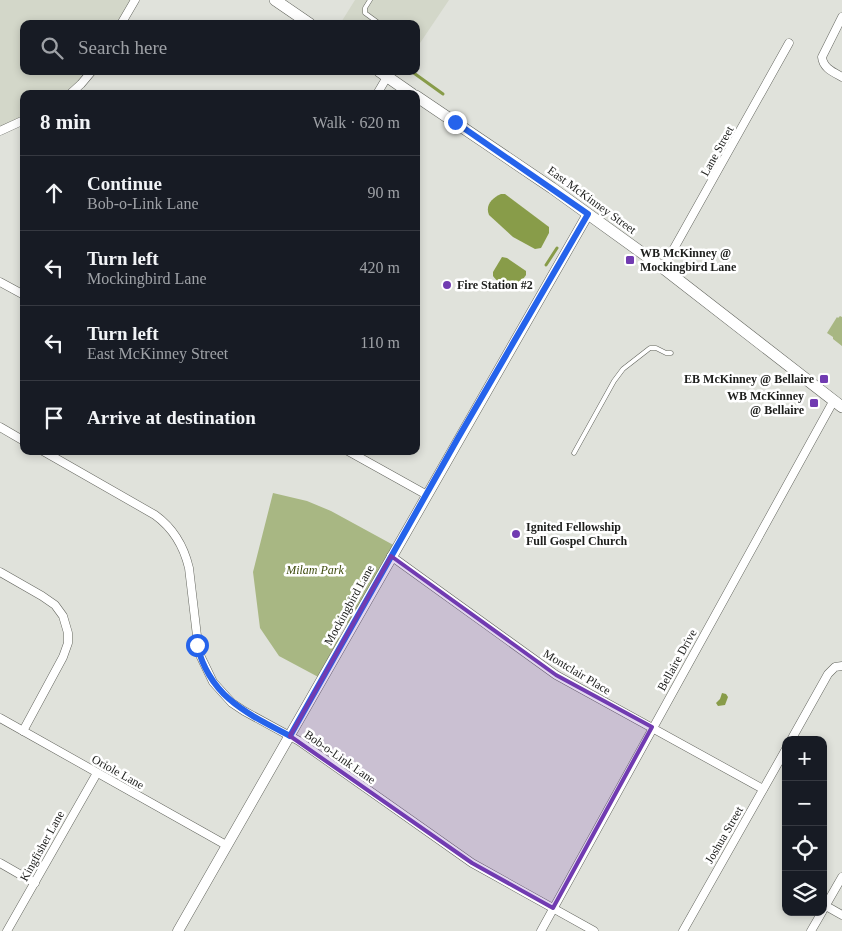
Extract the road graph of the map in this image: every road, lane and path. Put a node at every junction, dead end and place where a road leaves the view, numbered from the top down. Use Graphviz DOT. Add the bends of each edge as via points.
graph roads {
  1 [pos="135,0"];
  2 [pos="274,0"];
  3 [pos="370,0"];
  4 [pos="842,17"];
  5 [pos="122,20"];
  6 [pos="304,20"];
  7 [pos="375,20"];
  8 [pos="789,43"];
  9 [pos="88,75"];
  10 [pos="383,75"];
  11 [pos="384,75"];
  12 [pos="842,77"];
  13 [pos="74,90"];
  14 [pos="378,90"];
  15 [pos="406,90"];
  16 [pos="420,99"];
  17 [pos="20,122"];
  18 [pos="0,132"];
  19 [pos="588,214"];
  20 [pos="664,268"];
  21 [pos="0,282"];
  22 [pos="20,293"];
  23 [pos="671,353"];
  24 [pos="838,404"];
  25 [pos="0,427"];
  26 [pos="20,438"];
  27 [pos="574,453"];
  28 [pos="50,455"];
  29 [pos="355,455"];
  30 [pos="427,494"];
  31 [pos="391,556"];
  32 [pos="0,572"];
  33 [pos="839,666"];
  34 [pos="0,718"];
  35 [pos="652,727"];
  36 [pos="23,731"];
  37 [pos="290,736"];
  38 [pos="793,736"];
  39 [pos="782,756"];
  40 [pos="96,773"];
  41 [pos="763,789"];
  42 [pos="226,845"];
  43 [pos="0,863"];
  44 [pos="842,877"];
  45 [pos="35,883"];
  46 [pos="827,904"];
  47 [pos="553,908"];
  48 [pos="827,910"];
  49 [pos="842,915"];
  50 [pos="820,916"];
  51 [pos="7,931"];
  52 [pos="178,931"];
  53 [pos="540,931"];
  54 [pos="594,931"];
  55 [pos="682,931"];
  56 [pos="811,931"];
  1 -- 5 [label="street"];
  2 -- 6 [label="main road"];
  3 -- 7 [label="lane" via="365,13"];
  4 -- 12 [label="street" via="822,57 825,66"];
  8 -- 20 [label="street, Lane Street"];
  9 -- 13 [label="street"];
  10 -- 14 [label="street"];
  11 -- 15 [label="main road"];
  16 -- 19 [label="main road, East McKinney Street"];
  17 -- 18 [label="street"];
  19 -- 20 [label="main road, East McKinney Street"];
  19 -- 30 [label="street, Mockingbird Lane"];
  20 -- 24 [label="main road, East McKinney Street"];
  21 -- 22 [label="street"];
  23 -- 27 [label="lane" via="652,348 623,369"];
  24 -- 35 [label="street, Bellaire Drive"];
  25 -- 26 [label="street"];
  28 -- 37 [label="street, Bob-o-Link Lane" via="158,518 170,529 180,544 190,573 197,645 207,672 238,708"];
  29 -- 30 [label="street"];
  30 -- 31 [label="street, Mockingbird Lane"];
  31 -- 35 [label="street, Montclair Place" via="556,675"];
  31 -- 37 [label="street, Mockingbird Lane"];
  32 -- 36 [label="street" via="55,605 68,629 63,657"];
  33 -- 38 [label="street" via="828,674"];
  34 -- 36 [label="street, Oriole Lane"];
  35 -- 41 [label="street, Montclair Place"];
  35 -- 47 [label="street, Bellaire Drive"];
  36 -- 40 [label="street, Oriole Lane"];
  37 -- 42 [label="street, Mockingbird Lane"];
  37 -- 47 [label="street, Bob-o-Link Lane" via="472,863"];
  39 -- 41 [label="street, Joshua Street"];
  40 -- 42 [label="street, Oriole Lane"];
  40 -- 45 [label="street, Kingfisher Lane"];
  41 -- 55 [label="street, Joshua Street"];
  42 -- 52 [label="street, Mockingbird Lane"];
  43 -- 45 [label="street"];
  44 -- 46 [label="street"];
  45 -- 51 [label="street, Kingfisher Lane"];
  47 -- 53 [label="street, Bellaire Drive"];
  47 -- 54 [label="street, Bob-o-Link Lane"];
  48 -- 49 [label="street"];
  50 -- 56 [label="street"];
}
